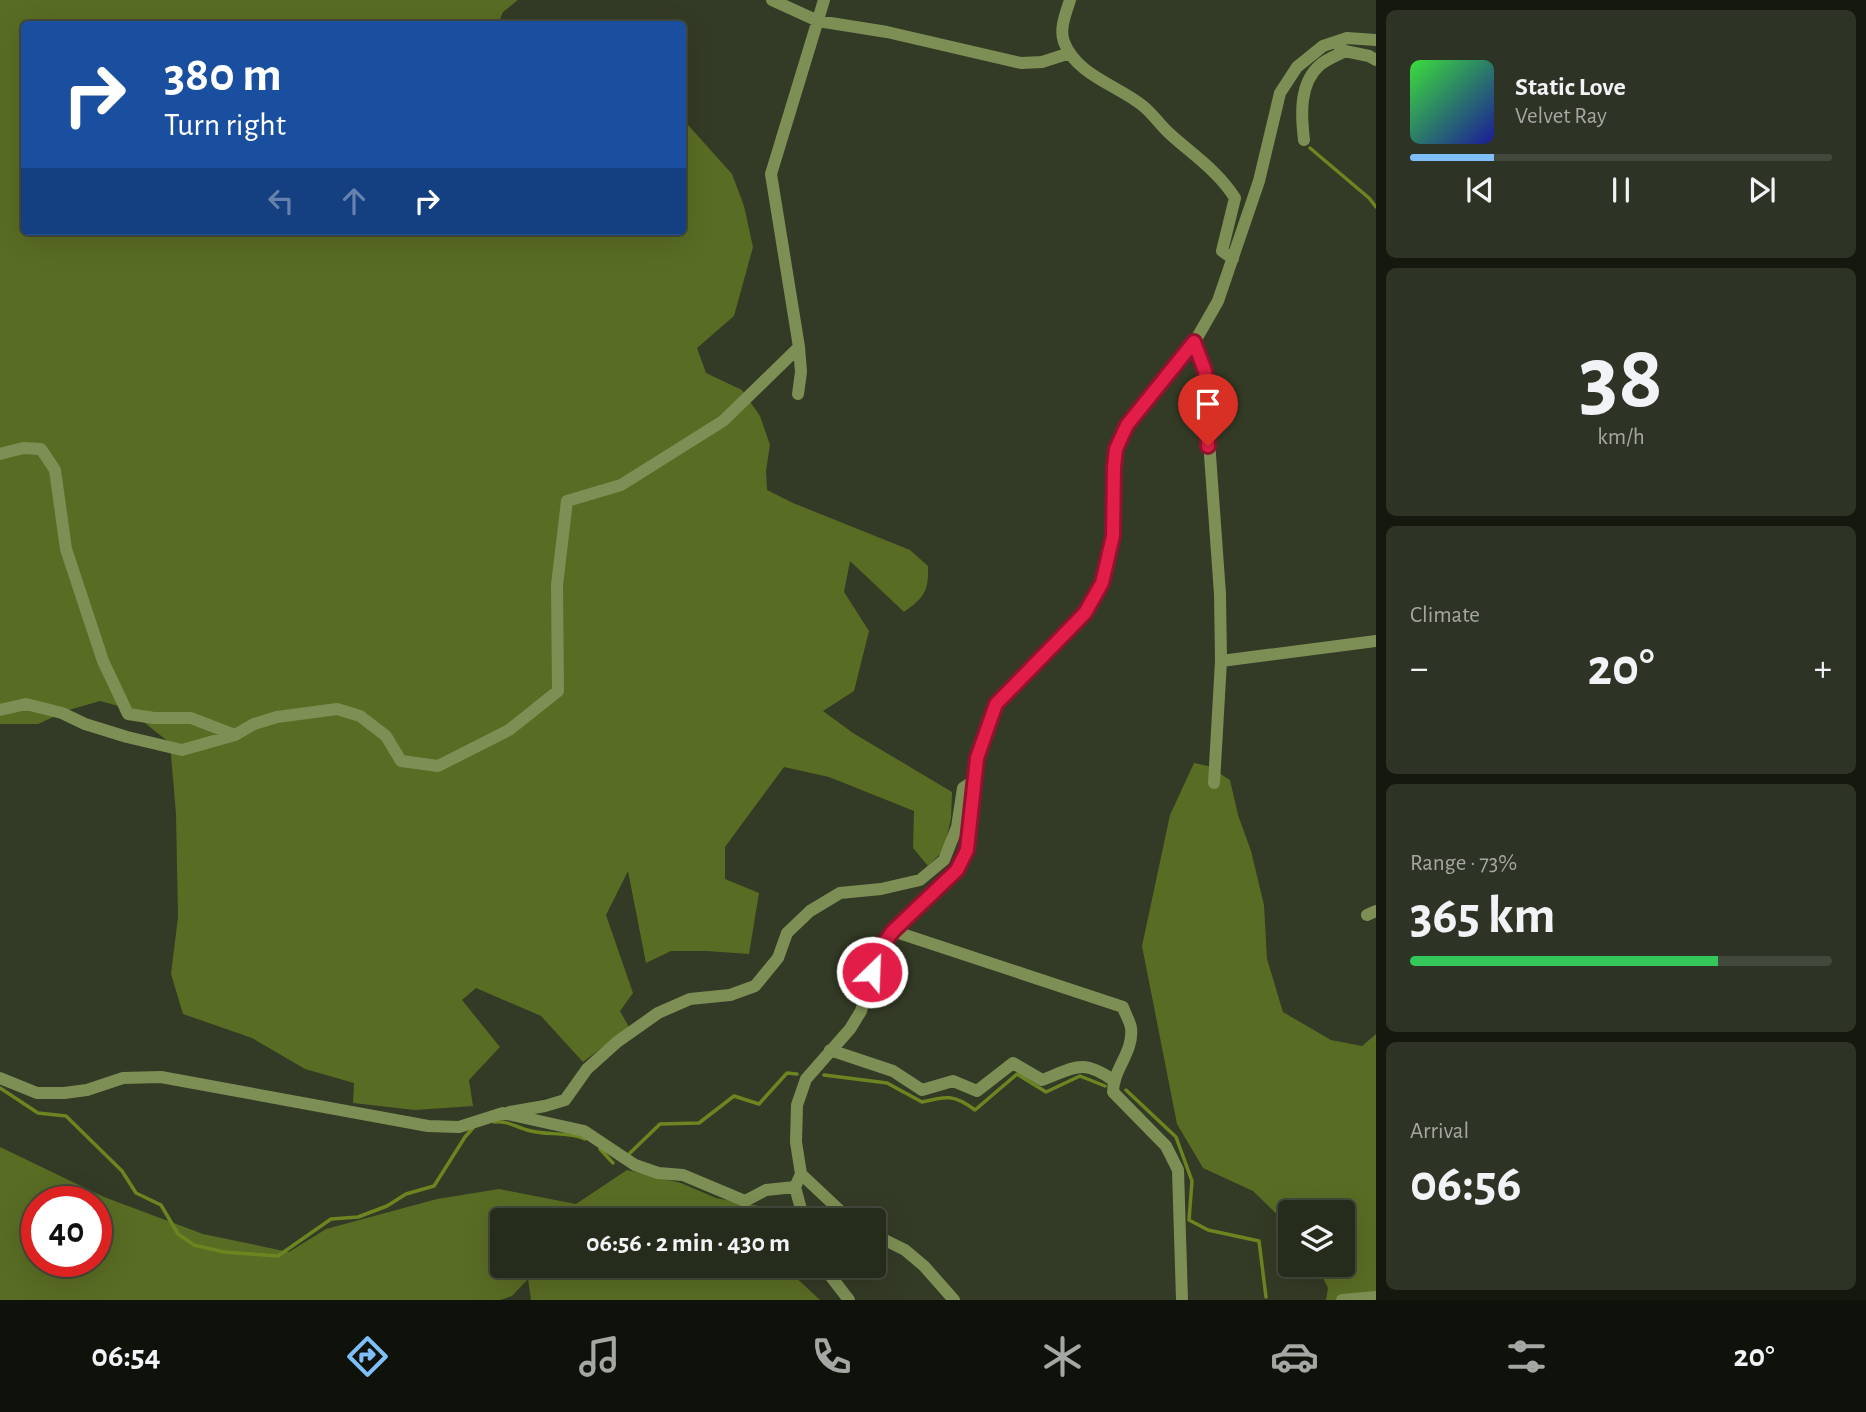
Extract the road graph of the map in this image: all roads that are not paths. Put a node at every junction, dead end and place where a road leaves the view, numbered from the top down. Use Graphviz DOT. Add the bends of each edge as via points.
graph roads {
  1 [pos="772,0"];
  2 [pos="824,0"];
  3 [pos="1070,0"];
  4 [pos="818,21"];
  5 [pos="1376,40"];
  6 [pos="1322,46"];
  7 [pos="1345,51"];
  8 [pos="1070,53"];
  9 [pos="1376,61"];
  10 [pos="1304,141"];
  11 [pos="1233,260"];
  12 [pos="1194,342"];
  13 [pos="799,347"];
  14 [pos="798,394"];
  15 [pos="0,454"];
  16 [pos="1376,641"];
  17 [pos="1221,661"];
  18 [pos="0,710"];
  19 [pos="235,735"];
  20 [pos="975,780"];
  21 [pos="1214,783"];
  22 [pos="893,931"];
  23 [pos="830,1050"];
  24 [pos="0,1078"];
  25 [pos="1113,1080"];
  26 [pos="503,1113"];
  27 [pos="801,1174"];
  28 [pos="795,1187"];
  29 [pos="801,1208"];
  30 [pos="837,1208"];
  31 [pos="886,1240"];
  32 [pos="832,1278"];
  33 [pos="1376,1297"];
  34 [pos="849,1300"];
  35 [pos="954,1300"];
  36 [pos="1182,1300"];
  37 [pos="1342,1300"];
  1 -- 4 [label="street"];
  2 -- 4 [label="street"];
  3 -- 8 [label="street" via="1063,20 1063,41"];
  4 -- 8 [label="street" via="1021,63"];
  4 -- 13 [label="street" via="771,174"];
  5 -- 6 [label="street" via="1347,38"];
  6 -- 7 [label="street"];
  6 -- 11 [label="street" via="1297,67 1280,93 1259,181"];
  7 -- 9 [label="street"];
  7 -- 10 [label="street" via="1320,65 1305,89"];
  8 -- 11 [label="street" via="1092,75 1142,106 1223,179 1235,198 1222,251"];
  11 -- 12 [label="street" via="1218,301"];
  12 -- 17 [label="street" via="1205,371"];
  12 -- 20 [label="street" via="1127,425 1116,449 1113,536 1102,583 1085,613 996,704 977,758"];
  13 -- 14 [label="street"];
  13 -- 19 [label="street" via="723,421 621,485 567,501 557,585 558,691 509,730 438,766 401,761 386,736 360,716 337,709 277,717"];
  15 -- 19 [label="street" via="41,449 55,470 66,549 103,661 128,715 191,718"];
  16 -- 17 [label="street"];
  17 -- 21 [label="street"];
  18 -- 19 [label="street" via="26,704 182,750"];
  20 -- 22 [label="street" via="967,850 957,870"];
  20 -- 26 [label="street" via="963,788 957,827 944,860 920,880 881,890 841,893 810,911 787,933 778,958 754,986 730,995 690,999 658,1013 587,1069 565,1100"];
  22 -- 23 [label="street" via="878,952 862,1011"];
  22 -- 25 [label="street" via="1123,1007 1131,1028 1130,1048"];
  23 -- 25 [label="street" via="893,1071 922,1090 953,1081 977,1091 1013,1063 1042,1080 1082,1066"];
  23 -- 27 [label="street" via="806,1079 797,1105"];
  24 -- 26 [label="street" via="37,1093 64,1093 123,1078 161,1077 428,1126 459,1127"];
  25 -- 36 [label="street" via="1113,1092 1166,1146 1178,1170"];
  26 -- 28 [label="street" via="584,1131 635,1165 683,1175 745,1201 766,1191"];
  27 -- 28 [label="street"];
  27 -- 30 [label="street"];
  28 -- 29 [label="street"];
  31 -- 35 [label="street" via="925,1266"];
  32 -- 34 [label="street"];
  33 -- 37 [label="street"];
}
